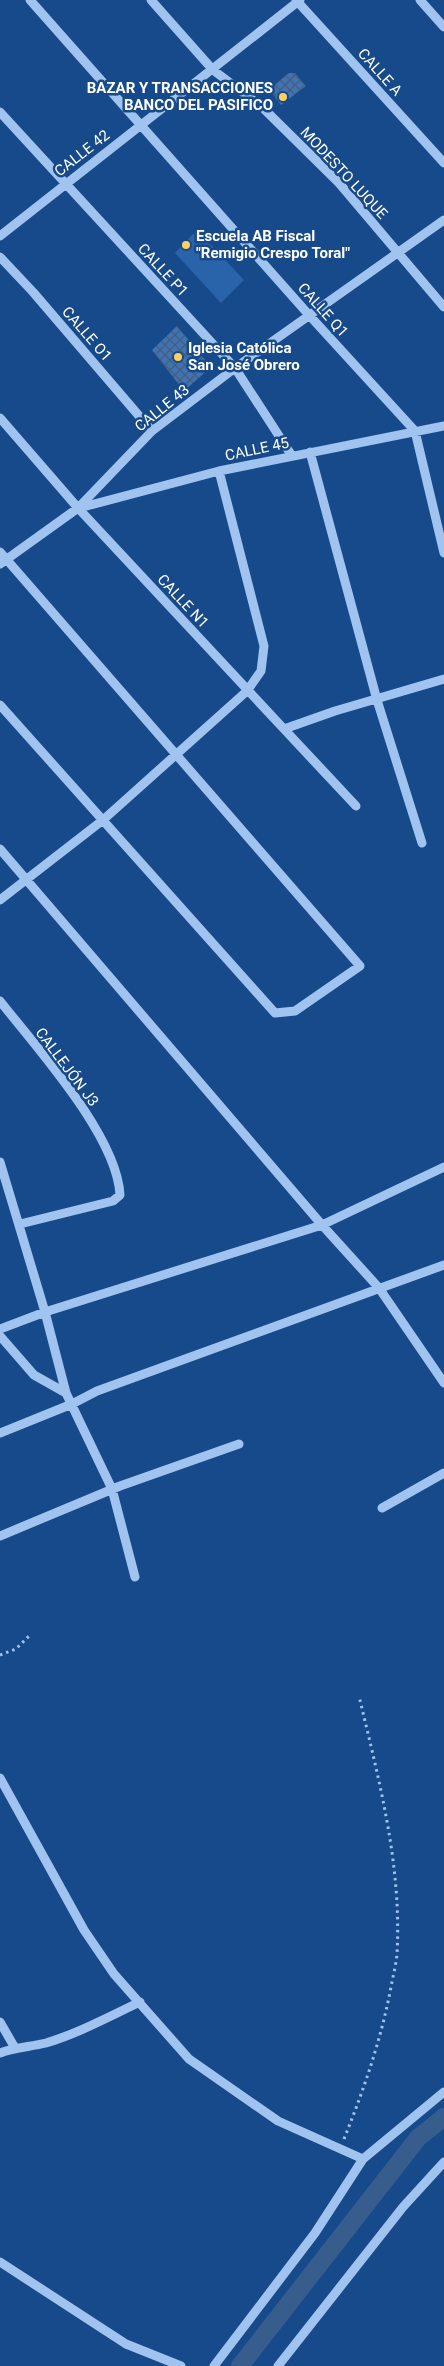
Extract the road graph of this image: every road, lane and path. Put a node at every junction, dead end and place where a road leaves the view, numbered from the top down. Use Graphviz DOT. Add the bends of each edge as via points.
graph roads {
  1 [pos="30,0"];
  2 [pos="151,0"];
  3 [pos="420,0"];
  4 [pos="298,1"];
  5 [pos="444,27"];
  6 [pos="213,70"];
  7 [pos="0,112"];
  8 [pos="140,126"];
  9 [pos="444,163"];
  10 [pos="65,184"];
  11 [pos="444,220"];
  12 [pos="0,236"];
  13 [pos="398,252"];
  14 [pos="0,257"];
  15 [pos="444,307"];
  16 [pos="309,316"];
  17 [pos="235,368"];
  18 [pos="0,418"];
  19 [pos="444,426"];
  20 [pos="152,430"];
  21 [pos="415,431"];
  22 [pos="310,452"];
  23 [pos="292,456"];
  24 [pos="219,471"];
  25 [pos="78,508"];
  26 [pos="444,554"];
  27 [pos="2,558"];
  28 [pos="444,680"];
  29 [pos="247,691"];
  30 [pos="376,700"];
  31 [pos="0,705"];
  32 [pos="284,729"];
  33 [pos="177,754"];
  34 [pos="356,806"];
  35 [pos="103,820"];
  36 [pos="422,843"];
  37 [pos="0,849"];
  38 [pos="26,880"];
  39 [pos="0,900"];
  40 [pos="0,1001"];
  41 [pos="0,1162"];
  42 [pos="444,1167"];
  43 [pos="20,1224"];
  44 [pos="322,1225"];
  45 [pos="444,1265"];
  46 [pos="379,1288"];
  47 [pos="45,1312"];
  48 [pos="0,1329"];
  49 [pos="0,1336"];
  50 [pos="444,1383"];
  51 [pos="66,1393"];
  52 [pos="72,1404"];
  53 [pos="0,1433"];
  54 [pos="239,1444"];
  55 [pos="444,1474"];
  56 [pos="112,1489"];
  57 [pos="382,1508"];
  58 [pos="0,1536"];
  59 [pos="135,1576"];
  60 [pos="30,1635"];
  61 [pos="0,1655"];
  62 [pos="359,1696"];
  63 [pos="0,1778"];
  64 [pos="140,2002"];
  65 [pos="0,2022"];
  66 [pos="15,2048"];
  67 [pos="0,2053"];
  68 [pos="444,2092"];
  69 [pos="340,2149"];
  70 [pos="363,2159"];
  71 [pos="444,2162"];
  72 [pos="0,2262"];
  73 [pos="181,2366"];
  74 [pos="214,2366"];
  75 [pos="278,2366"];
  1 -- 8 [label="street, CALLE Q1"];
  2 -- 6 [label="street, MODESTO LUQUE"];
  3 -- 5 [label="street"];
  4 -- 6 [label="street, CALLE 42"];
  4 -- 9 [label="street, CALLE A"];
  6 -- 8 [label="street, CALLE 42"];
  6 -- 13 [label="street, MODESTO LUQUE" via="262,107 338,183"];
  7 -- 10 [label="street, CALLE P1"];
  8 -- 10 [label="street, CALLE 42"];
  8 -- 16 [label="street, CALLE Q1"];
  10 -- 12 [label="street, CALLE 42"];
  10 -- 17 [label="street, CALLE P1"];
  11 -- 13 [label="street, CALLE 43"];
  13 -- 15 [label="street, MODESTO LUQUE"];
  13 -- 16 [label="street, CALLE 43"];
  14 -- 20 [label="street, CALLE O1"];
  16 -- 17 [label="street, CALLE 43"];
  16 -- 21 [label="street, CALLE Q1"];
  17 -- 20 [label="street, CALLE 43"];
  17 -- 23 [label="street, CALLE P1"];
  18 -- 25 [label="street, CALLE N1"];
  19 -- 21 [label="street, CALLE 45"];
  20 -- 25 [label="street, CALLE 43"];
  21 -- 22 [label="street, CALLE 45"];
  21 -- 26 [label="street, CALLE Q1"];
  22 -- 23 [label="street, CALLE 45"];
  22 -- 30 [label="street"];
  23 -- 24 [label="street, CALLE 45"];
  24 -- 25 [label="street, CALLE 45"];
  24 -- 29 [label="street" via="264,646 261,671"];
  25 -- 27 [label="street"];
  25 -- 29 [label="street, CALLE N1"];
  27 -- 33 [label="street"];
  28 -- 30 [label="street"];
  29 -- 32 [label="street, CALLE N1"];
  29 -- 33 [label="street"];
  30 -- 32 [label="street"];
  30 -- 36 [label="street"];
  31 -- 35 [label="street"];
  32 -- 34 [label="street, CALLE N1"];
  33 -- 35 [label="street"];
  33 -- 35 [label="street" via="360,966 295,1011 275,1013"];
  35 -- 38 [label="street"];
  37 -- 38 [label="street"];
  38 -- 39 [label="street"];
  38 -- 44 [label="street"];
  40 -- 43 [label="street, CALLEJÓN J3" via="81,1105 107,1151 120,1195 113,1201"];
  41 -- 43 [label="street"];
  42 -- 44 [label="street"];
  43 -- 47 [label="street"];
  44 -- 46 [label="street"];
  44 -- 47 [label="street"];
  45 -- 46 [label="street"];
  46 -- 50 [label="street"];
  46 -- 52 [label="street" via="98,1391"];
  47 -- 48 [label="street"];
  47 -- 51 [label="street"];
  49 -- 51 [label="street" via="34,1375"];
  51 -- 52 [label="street"];
  52 -- 53 [label="street"];
  52 -- 56 [label="street"];
  54 -- 56 [label="street"];
  55 -- 57 [label="street"];
  56 -- 58 [label="street"];
  56 -- 59 [label="street"];
  60 -- 61 [label="path" via="16,1649"];
  62 -- 69 [label="path" via="382,1795 394,1872 397,1954 384,2026"];
  63 -- 64 [label="street" via="84,1930 114,1974"];
  64 -- 66 [label="street" via="89,2028 44,2043"];
  64 -- 69 [label="street" via="189,2059 278,2121"];
  65 -- 66 [label="street"];
  66 -- 67 [label="street"];
  68 -- 70 [label="street"];
  69 -- 70 [label="street"];
  70 -- 74 [label="street" via="315,2233"];
  71 -- 75 [label="street" via="402,2207"];
  72 -- 73 [label="street" via="126,2344"];
}
